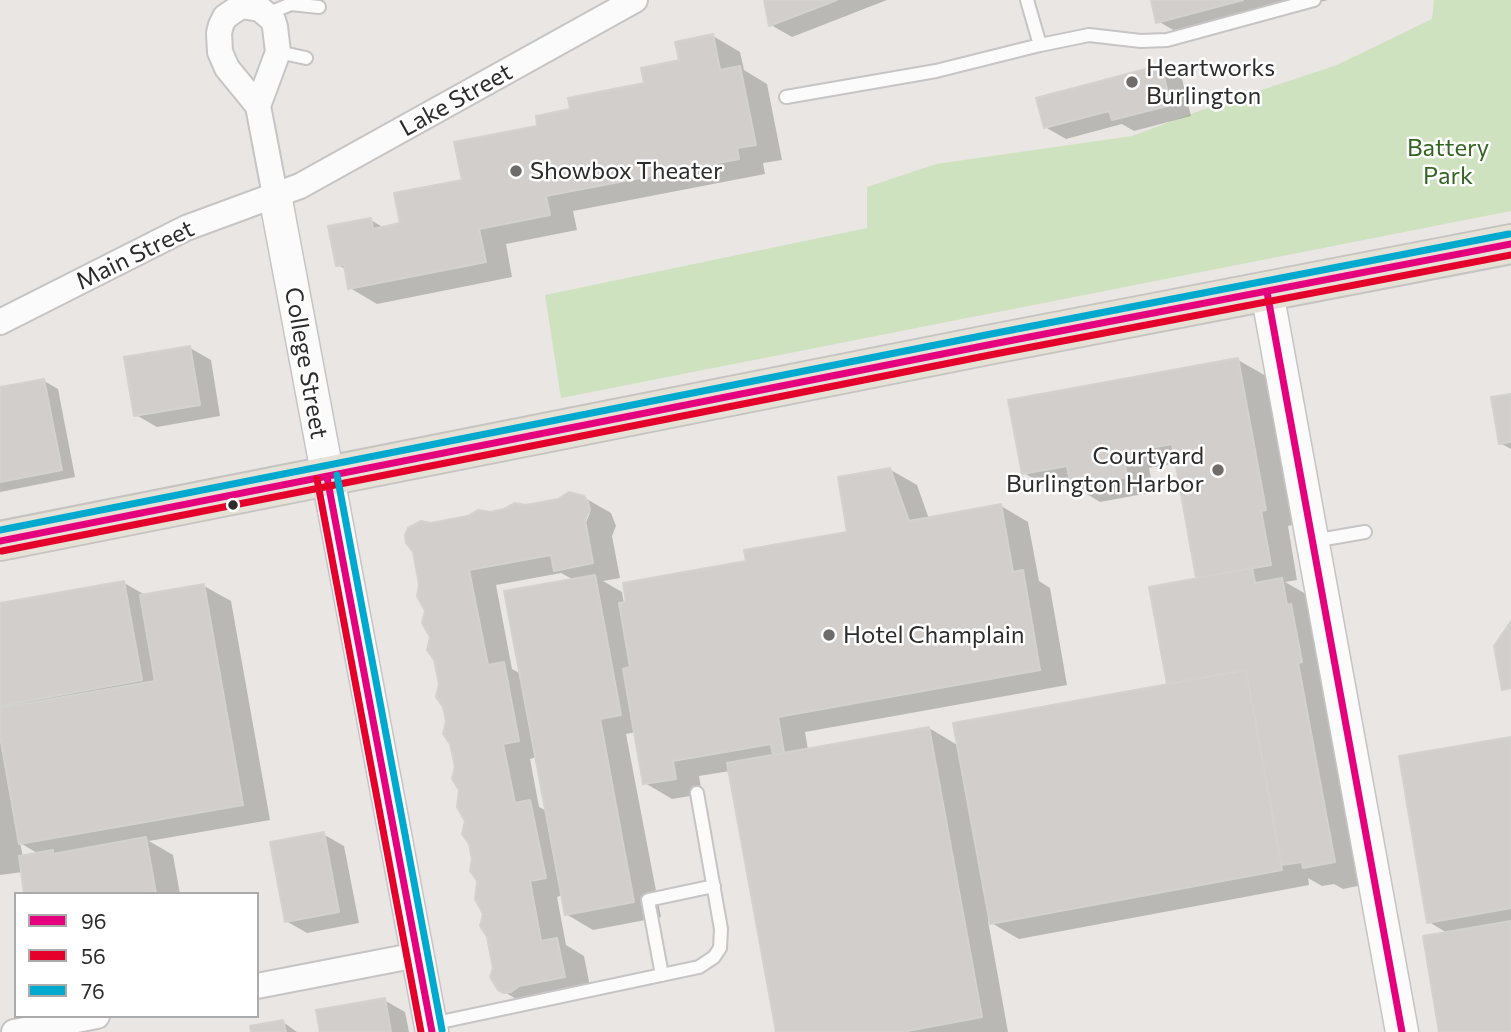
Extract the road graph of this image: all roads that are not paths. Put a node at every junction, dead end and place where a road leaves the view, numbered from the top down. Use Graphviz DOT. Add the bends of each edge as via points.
graph roads {
  1 [pos="635,0"];
  2 [pos="1027,0"];
  3 [pos="1314,0"];
  4 [pos="241,3"];
  5 [pos="319,7"];
  6 [pos="267,14"];
  7 [pos="1041,45"];
  8 [pos="278,52"];
  9 [pos="306,58"];
  10 [pos="786,97"];
  11 [pos="258,106"];
  12 [pos="275,195"];
  13 [pos="1511,244"];
  14 [pos="1267,292"];
  15 [pos="0,322"];
  16 [pos="327,477"];
  17 [pos="1365,532"];
  18 [pos="0,541"];
  19 [pos="1312,541"];
  20 [pos="697,793"];
  21 [pos="714,886"];
  22 [pos="417,955"];
  23 [pos="662,975"];
  24 [pos="259,986"];
  25 [pos="87,1018"];
  26 [pos="431,1028"];
  27 [pos="14,1032"];
  28 [pos="1402,1032"];
  1 -- 12 [label="street, Lake Street" via="300,186"];
  2 -- 7 [label="lane"];
  3 -- 7 [label="lane" via="1167,40 1089,34"];
  4 -- 6 [label="street, College Street"];
  4 -- 11 [label="street, College Street" via="221,25 220,52"];
  5 -- 6 [label="lane" via="292,4"];
  6 -- 8 [label="street" via="275,27"];
  7 -- 10 [label="lane" via="936,71"];
  8 -- 9 [label="lane"];
  8 -- 11 [label="street"];
  11 -- 12 [label="street, College Street"];
  12 -- 15 [label="street, Main Street" via="186,228"];
  12 -- 16 [label="street, College Street"];
  13 -- 14 [label="main road"];
  14 -- 16 [label="main road"];
  14 -- 19 [label="street"];
  16 -- 18 [label="main road"];
  16 -- 22 [label="street, College Street"];
  17 -- 19 [label="lane"];
  19 -- 28 [label="street"];
  20 -- 21 [label="lane"];
  21 -- 23 [label="lane" via="720,948 707,963"];
  21 -- 23 [label="lane" via="648,900"];
  22 -- 24 [label="street"];
  22 -- 26 [label="street, College Street"];
  23 -- 26 [label="lane"];
  25 -- 27 [label="street"];
}
